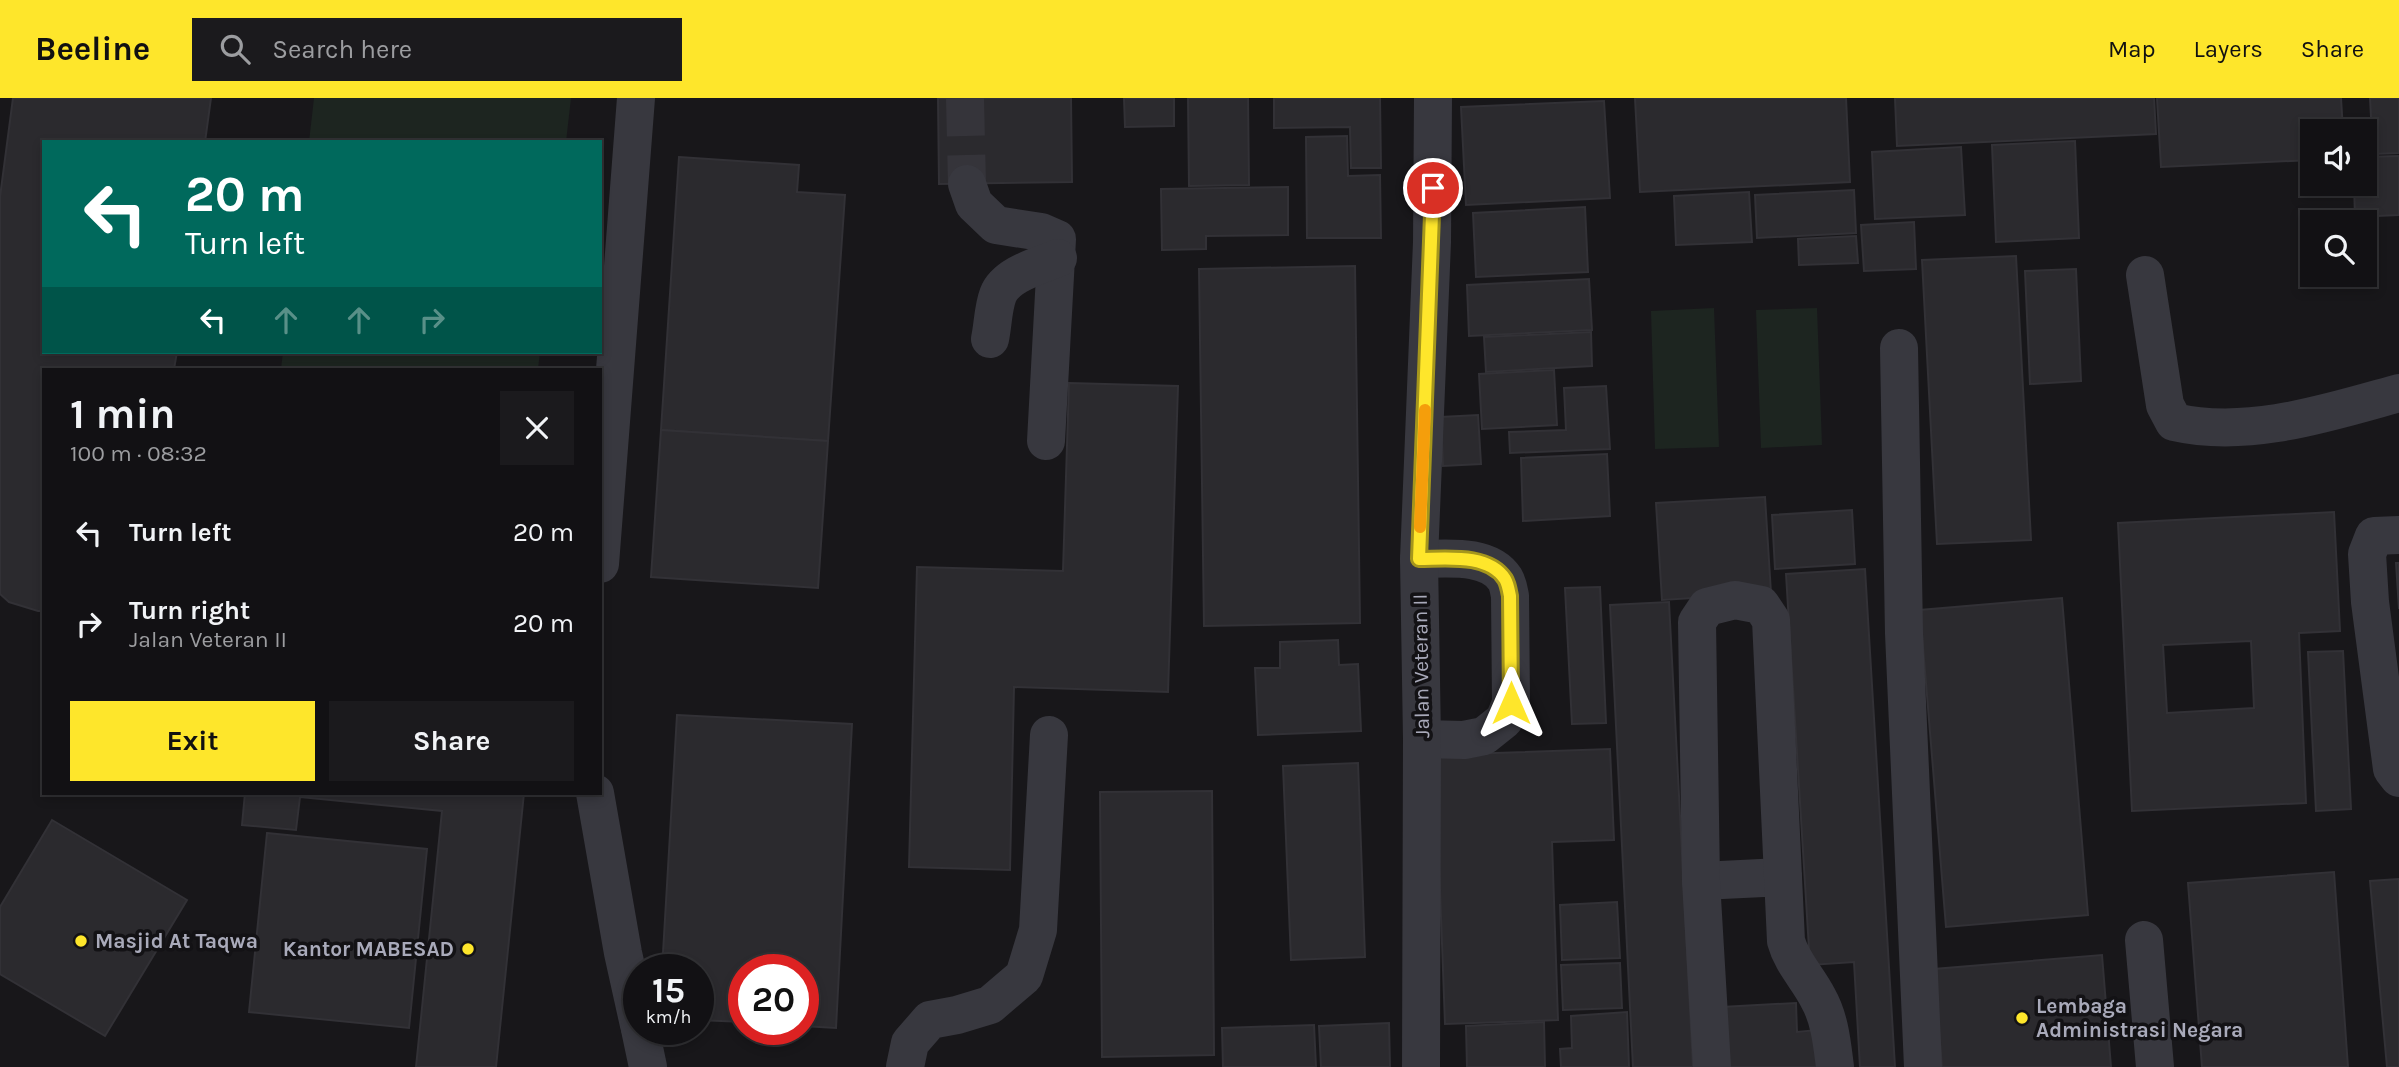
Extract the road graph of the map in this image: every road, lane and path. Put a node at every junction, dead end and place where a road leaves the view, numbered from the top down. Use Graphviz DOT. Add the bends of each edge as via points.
graph roads {
  1 [pos="636,98"];
  2 [pos="1433,98"];
  3 [pos="967,184"];
  4 [pos="1058,258"];
  5 [pos="2146,275"];
  6 [pos="990,339"];
  7 [pos="1899,348"];
  8 [pos="2399,393"];
  9 [pos="1046,442"];
  10 [pos="2399,535"];
  11 [pos="602,538"];
  12 [pos="1419,559"];
  13 [pos="1049,735"];
  14 [pos="1422,740"];
  15 [pos="2399,778"];
  16 [pos="595,795"];
  17 [pos="1783,877"];
  18 [pos="1701,881"];
  19 [pos="2144,940"];
  20 [pos="623,954"];
  21 [pos="643,1045"];
  22 [pos="648,1067"];
  23 [pos="905,1067"];
  24 [pos="1421,1067"];
  25 [pos="1712,1067"];
  26 [pos="1835,1067"];
  27 [pos="1923,1067"];
  28 [pos="2155,1067"];
  1 -- 11 [label="street"];
  2 -- 12 [label="street, Jalan Veteran II"];
  3 -- 4 [label="street" via="974,204 996,225 1057,239"];
  4 -- 6 [label="street" via="1003,286"];
  4 -- 9 [label="street"];
  5 -- 8 [label="street" via="2165,405 2174,422 2200,428 2270,425"];
  7 -- 27 [label="street" via="1904,633"];
  10 -- 15 [label="street" via="2374,536 2367,554 2392,769"];
  12 -- 14 [label="street, Jalan Veteran II"];
  12 -- 14 [label="street" via="1484,563 1505,580 1510,596 1511,703 1504,720 1484,736"];
  13 -- 23 [label="street" via="1038,930 1024,975 990,1004 930,1020 909,1043"];
  14 -- 24 [label="street, Jalan Veteran II"];
  16 -- 20 [label="street"];
  17 -- 18 [label="street"];
  17 -- 18 [label="street" via="1771,620 1761,605 1735,600 1707,607 1697,622"];
  17 -- 26 [label="street" via="1786,941 1829,1024"];
  18 -- 25 [label="street"];
  19 -- 28 [label="street"];
  21 -- 22 [label="street"];
}
